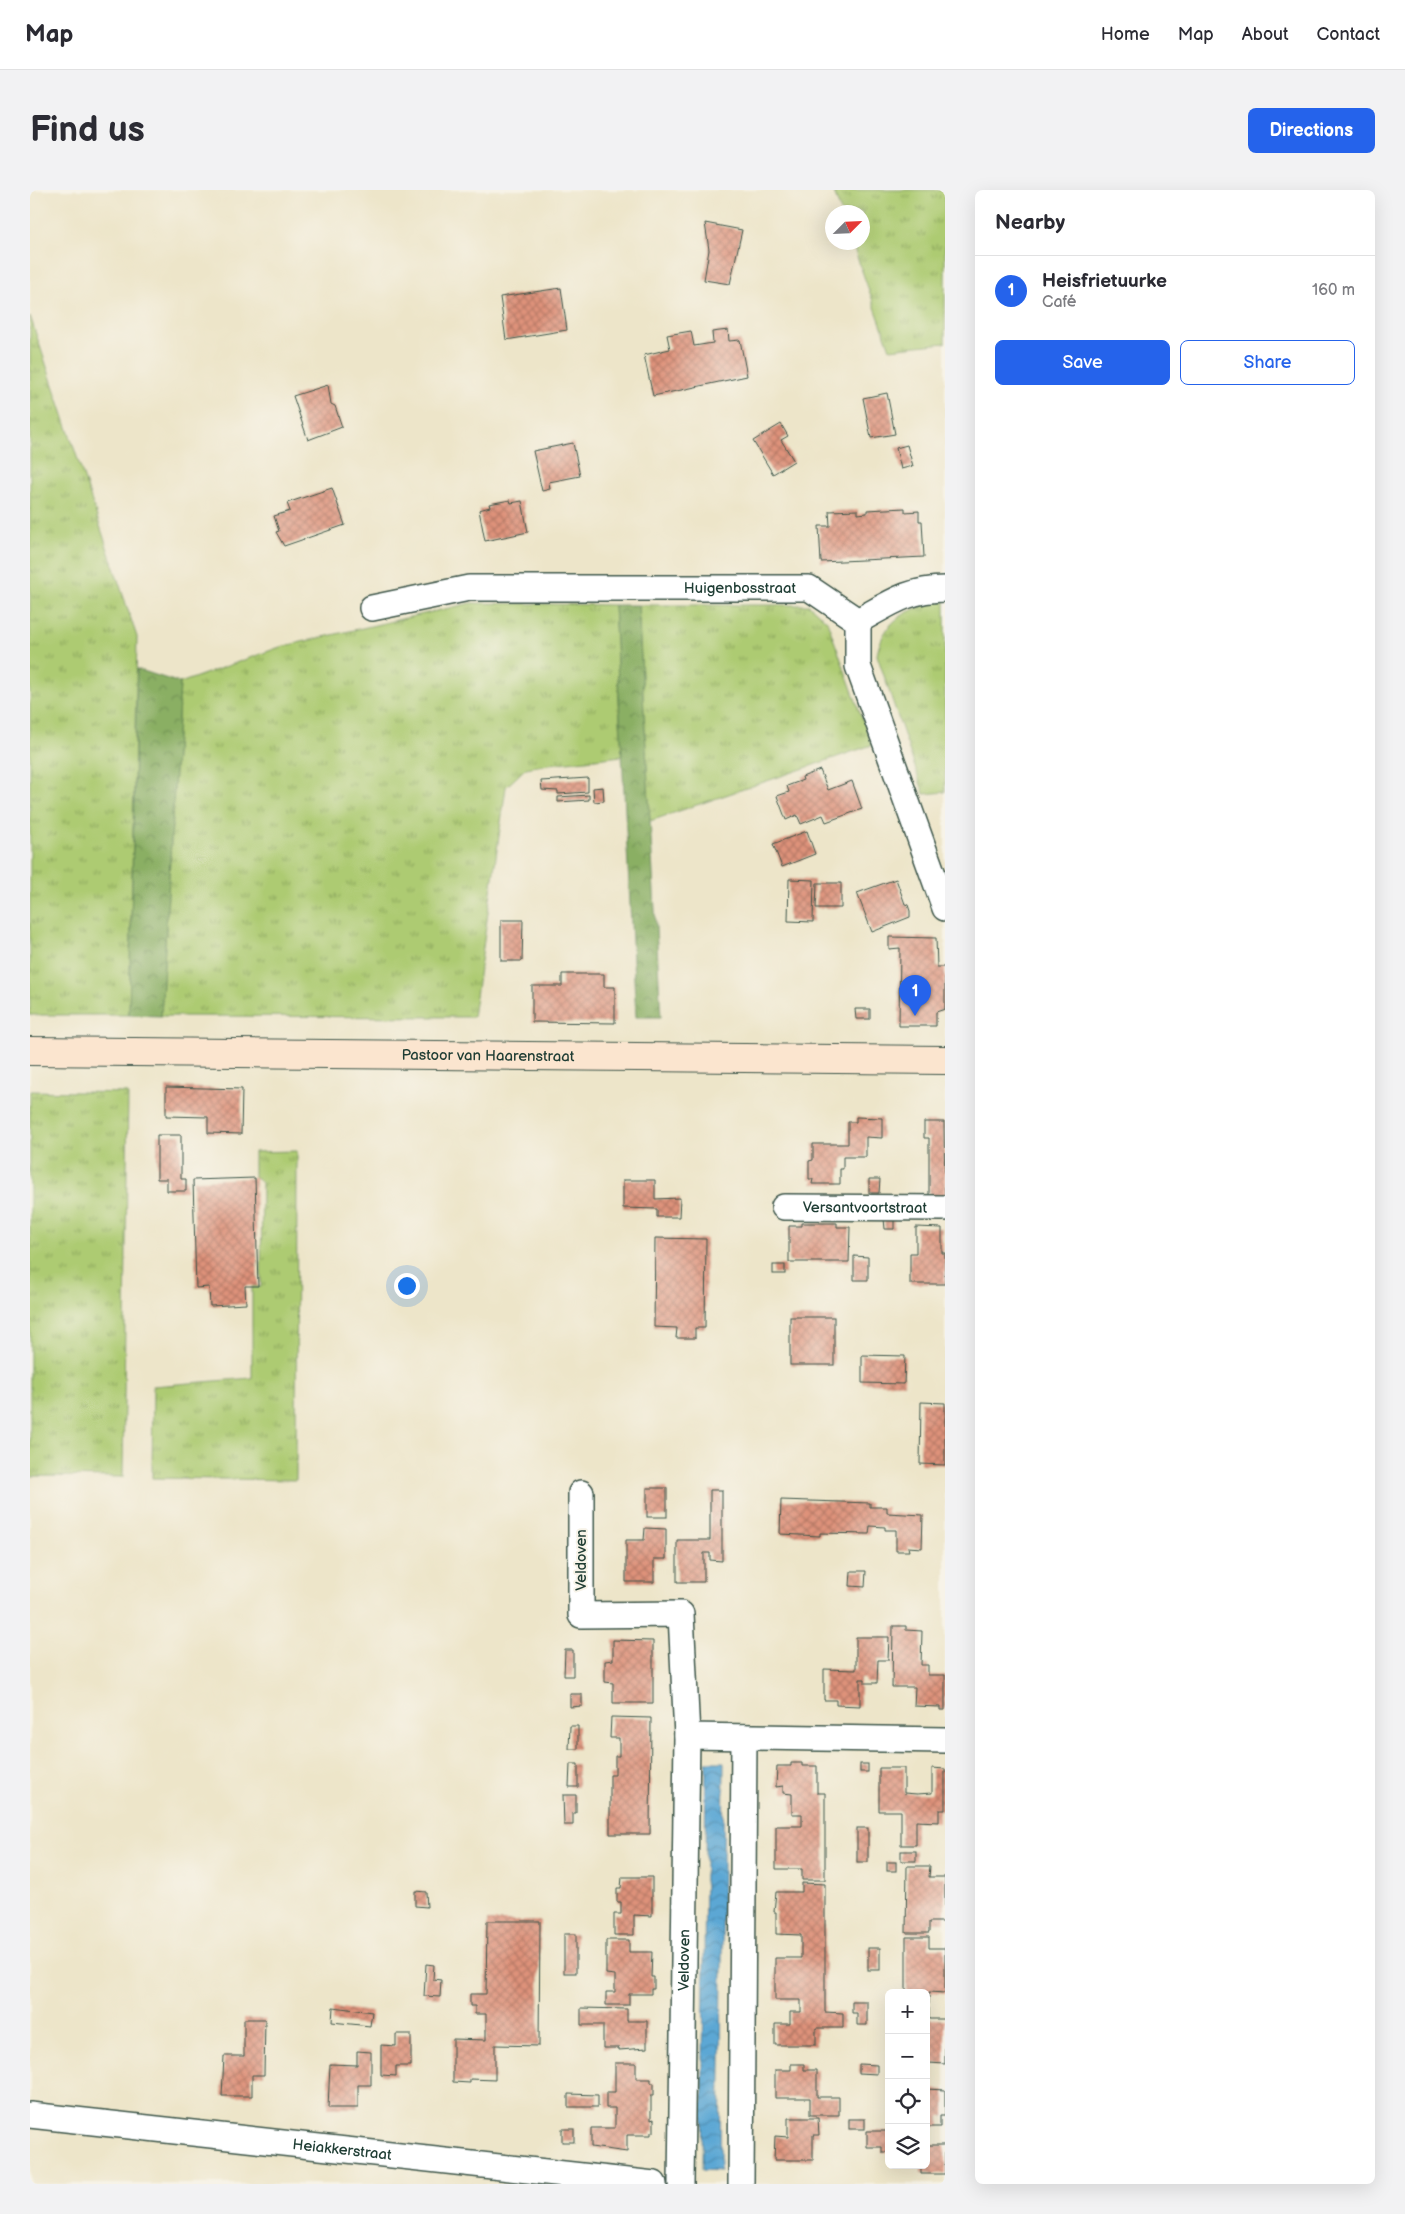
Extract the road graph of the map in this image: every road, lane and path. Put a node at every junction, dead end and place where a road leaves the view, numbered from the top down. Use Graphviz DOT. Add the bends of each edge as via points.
graph roads {
  1 [pos="945,589"];
  2 [pos="372,608"];
  3 [pos="858,621"];
  4 [pos="945,908"];
  5 [pos="30,1051"];
  6 [pos="945,1060"];
  7 [pos="784,1207"];
  8 [pos="945,1208"];
  9 [pos="581,1494"];
  10 [pos="686,1736"];
  11 [pos="744,1737"];
  12 [pos="945,1740"];
  13 [pos="30,2115"];
  14 [pos="654,2184"];
  15 [pos="681,2184"];
  16 [pos="741,2184"];
  1 -- 3 [label="street" via="908,593"];
  2 -- 3 [label="street, Huigenbosstraat" via="469,588 809,588"];
  3 -- 4 [label="street" via="858,666"];
  5 -- 6 [label="street, Pastoor van Haarenstraat"];
  7 -- 8 [label="street, Versantvoortstraat"];
  9 -- 10 [label="street, Veldoven" via="581,1615 681,1614"];
  10 -- 11 [label="street"];
  10 -- 15 [label="street, Veldoven"];
  11 -- 12 [label="street"];
  11 -- 16 [label="street"];
  13 -- 14 [label="street, Heiakkerstraat"];
}
